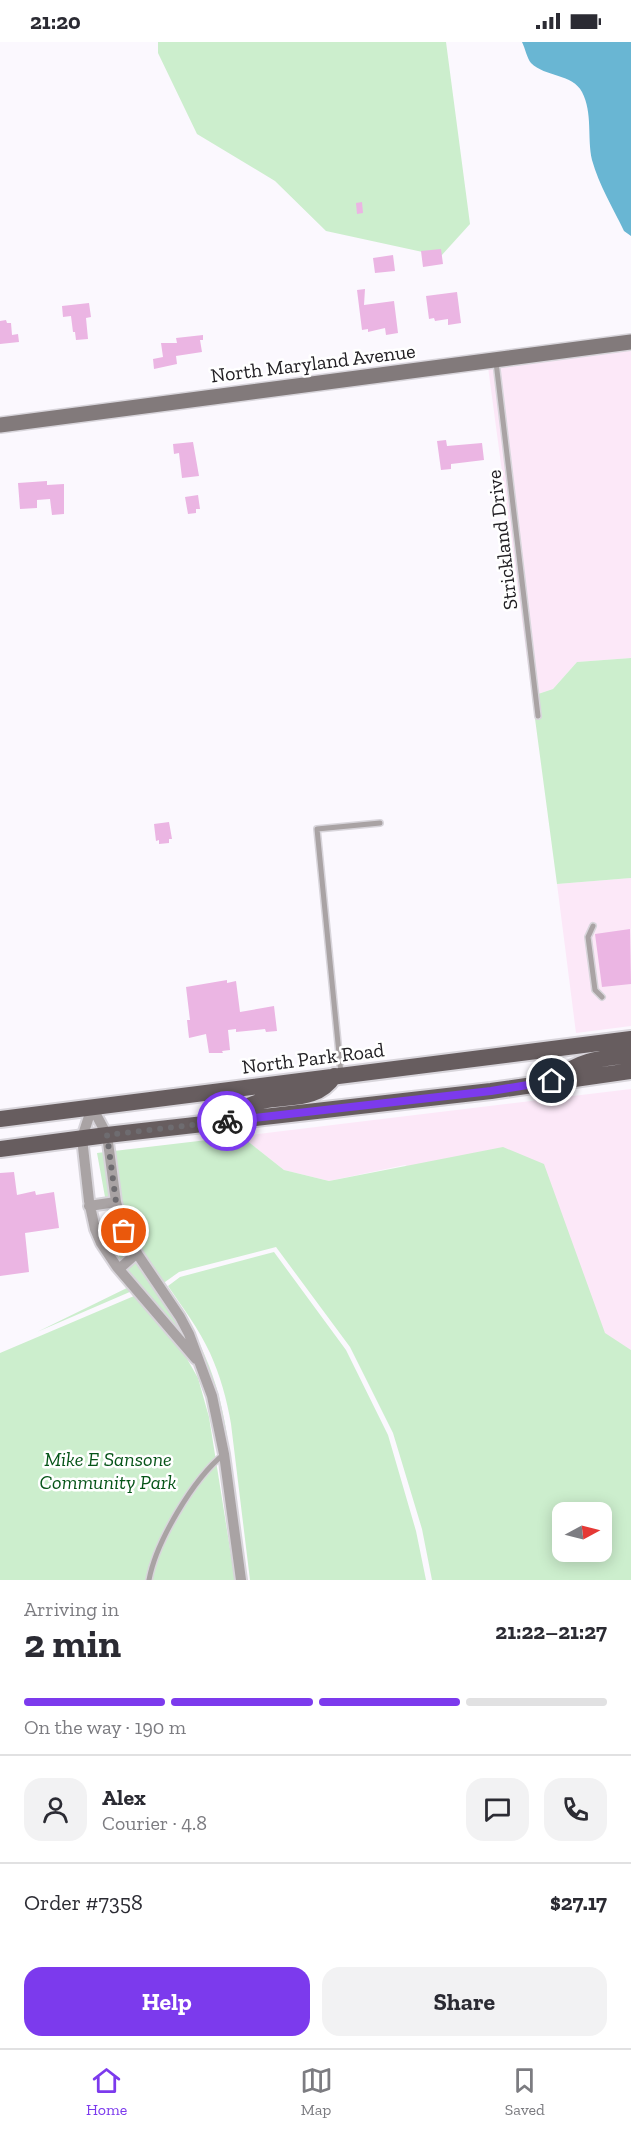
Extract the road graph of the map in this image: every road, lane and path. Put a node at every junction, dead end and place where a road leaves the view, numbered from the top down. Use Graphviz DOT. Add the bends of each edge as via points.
graph roads {
  1 [pos="631,342"];
  2 [pos="496,360"];
  3 [pos="0,425"];
  4 [pos="538,716"];
  5 [pos="380,823"];
  6 [pos="593,926"];
  7 [pos="602,997"];
  8 [pos="631,1039"];
  9 [pos="631,1055"];
  10 [pos="631,1071"];
  11 [pos="338,1076"];
  12 [pos="552,1081"];
  13 [pos="92,1107"];
  14 [pos="0,1119"];
  15 [pos="209,1123"];
  16 [pos="107,1135"];
  17 [pos="82,1138"];
  18 [pos="0,1149"];
  19 [pos="116,1202"];
  20 [pos="89,1206"];
  21 [pos="136,1253"];
  22 [pos="119,1269"];
  23 [pos="200,1364"];
  24 [pos="224,1454"];
  25 [pos="149,1580"];
  26 [pos="241,1580"];
  1 -- 2 [label="street, North Maryland Avenue"];
  2 -- 3 [label="street, North Maryland Avenue"];
  2 -- 4 [label="lane, Strickland Drive"];
  5 -- 11 [label="lane" via="317,829"];
  6 -- 7 [label="lane" via="588,937 595,990"];
  8 -- 11 [label="main road, North Park Road"];
  9 -- 12 [label="main road" via="592,1059 573,1066"];
  10 -- 12 [label="main road"];
  11 -- 13 [label="main road, North Park Road"];
  11 -- 15 [label="main road" via="310,1095 261,1101"];
  12 -- 15 [label="main road"];
  13 -- 14 [label="main road, North Park Road"];
  13 -- 16 [label="street"];
  13 -- 17 [label="street"];
  15 -- 16 [label="main road"];
  16 -- 17 [label="main road"];
  16 -- 19 [label="street"];
  17 -- 18 [label="main road"];
  17 -- 20 [label="street"];
  19 -- 20 [label="street"];
  19 -- 21 [label="street" via="124,1231"];
  20 -- 22 [label="street" via="100,1243"];
  21 -- 22 [label="street"];
  21 -- 23 [label="street" via="180,1317"];
  22 -- 23 [label="street"];
  23 -- 24 [label="street" via="213,1396"];
  24 -- 25 [label="lane" via="205,1472 166,1533"];
  24 -- 26 [label="street"];
}
